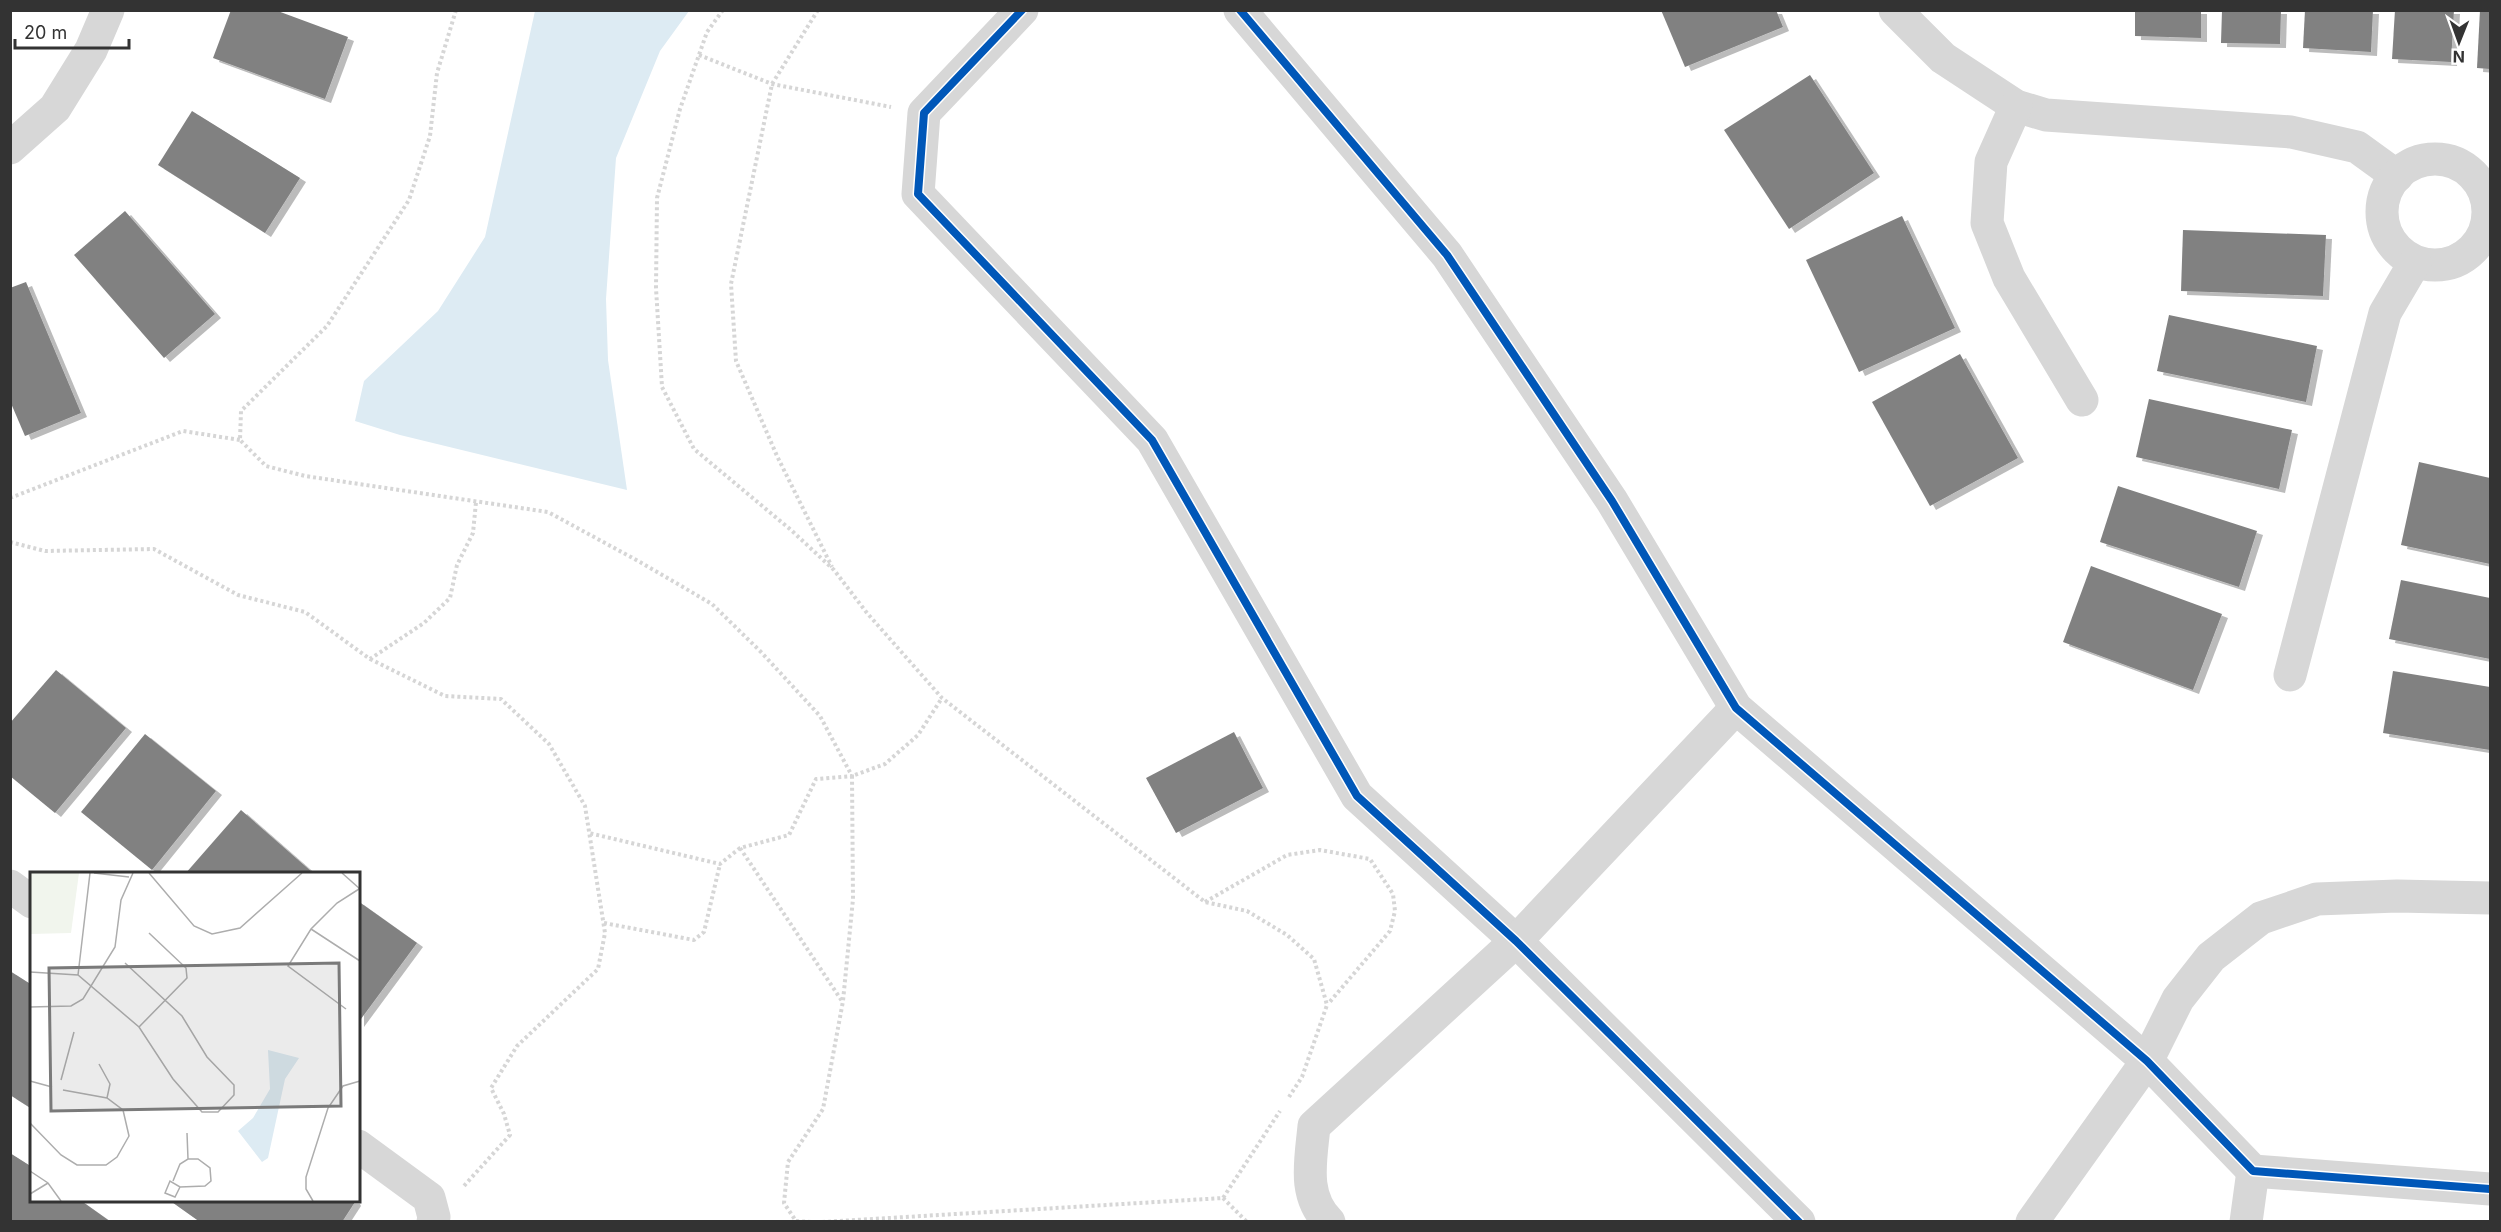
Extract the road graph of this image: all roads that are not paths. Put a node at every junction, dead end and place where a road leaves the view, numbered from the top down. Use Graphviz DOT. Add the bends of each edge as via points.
graph roads {
  1 [pos="108,10"];
  2 [pos="1022,10"];
  3 [pos="1240,10"];
  4 [pos="1895,10"];
  5 [pos="2016,106"];
  6 [pos="10,147"];
  7 [pos="2397,176"];
  8 [pos="2489,204"];
  9 [pos="2415,262"];
  10 [pos="2082,400"];
  11 [pos="2290,675"];
  12 [pos="1736,708"];
  13 [pos="10,886"];
  14 [pos="2490,898"];
  15 [pos="30,901"];
  16 [pos="1516,941"];
  17 [pos="2147,1061"];
  18 [pos="360,1147"];
  19 [pos="2253,1171"];
  20 [pos="2490,1190"];
  21 [pos="433,1219"];
  22 [pos="1329,1221"];
  23 [pos="1799,1221"];
  24 [pos="2032,1221"];
  25 [pos="2246,1221"];
  1 -- 6 [label="street" via="91,51 55,108"];
  2 -- 16 [label="street" via="924,114 918,194 1152,440 1357,796"];
  3 -- 12 [label="street" via="1447,255 1612,501"];
  4 -- 5 [label="street" via="1943,58"];
  5 -- 7 [label="street" via="2046,115 2291,132 2357,147"];
  5 -- 10 [label="street" via="1991,162 1987,223 2009,278"];
  7 -- 8 [label="street" via="2410,165 2443,159 2473,174"];
  7 -- 9 [label="street" via="2387,189 2383,223 2400,252"];
  8 -- 9 [label="street" via="2488,223 2481,240 2468,254 2452,263"];
  9 -- 11 [label="street" via="2385,313"];
  12 -- 16 [label="street"];
  12 -- 17 [label="street"];
  13 -- 15 [label="street"];
  14 -- 17 [label="street" via="2317,899 2260,918 2211,957 2178,999"];
  16 -- 22 [label="street" via="1314,1126 1309,1178 1318,1211"];
  16 -- 23 [label="street"];
  17 -- 19 [label="street"];
  17 -- 24 [label="street"];
  18 -- 21 [label="street" via="429,1198"];
  19 -- 20 [label="street"];
  19 -- 25 [label="street"];
}
